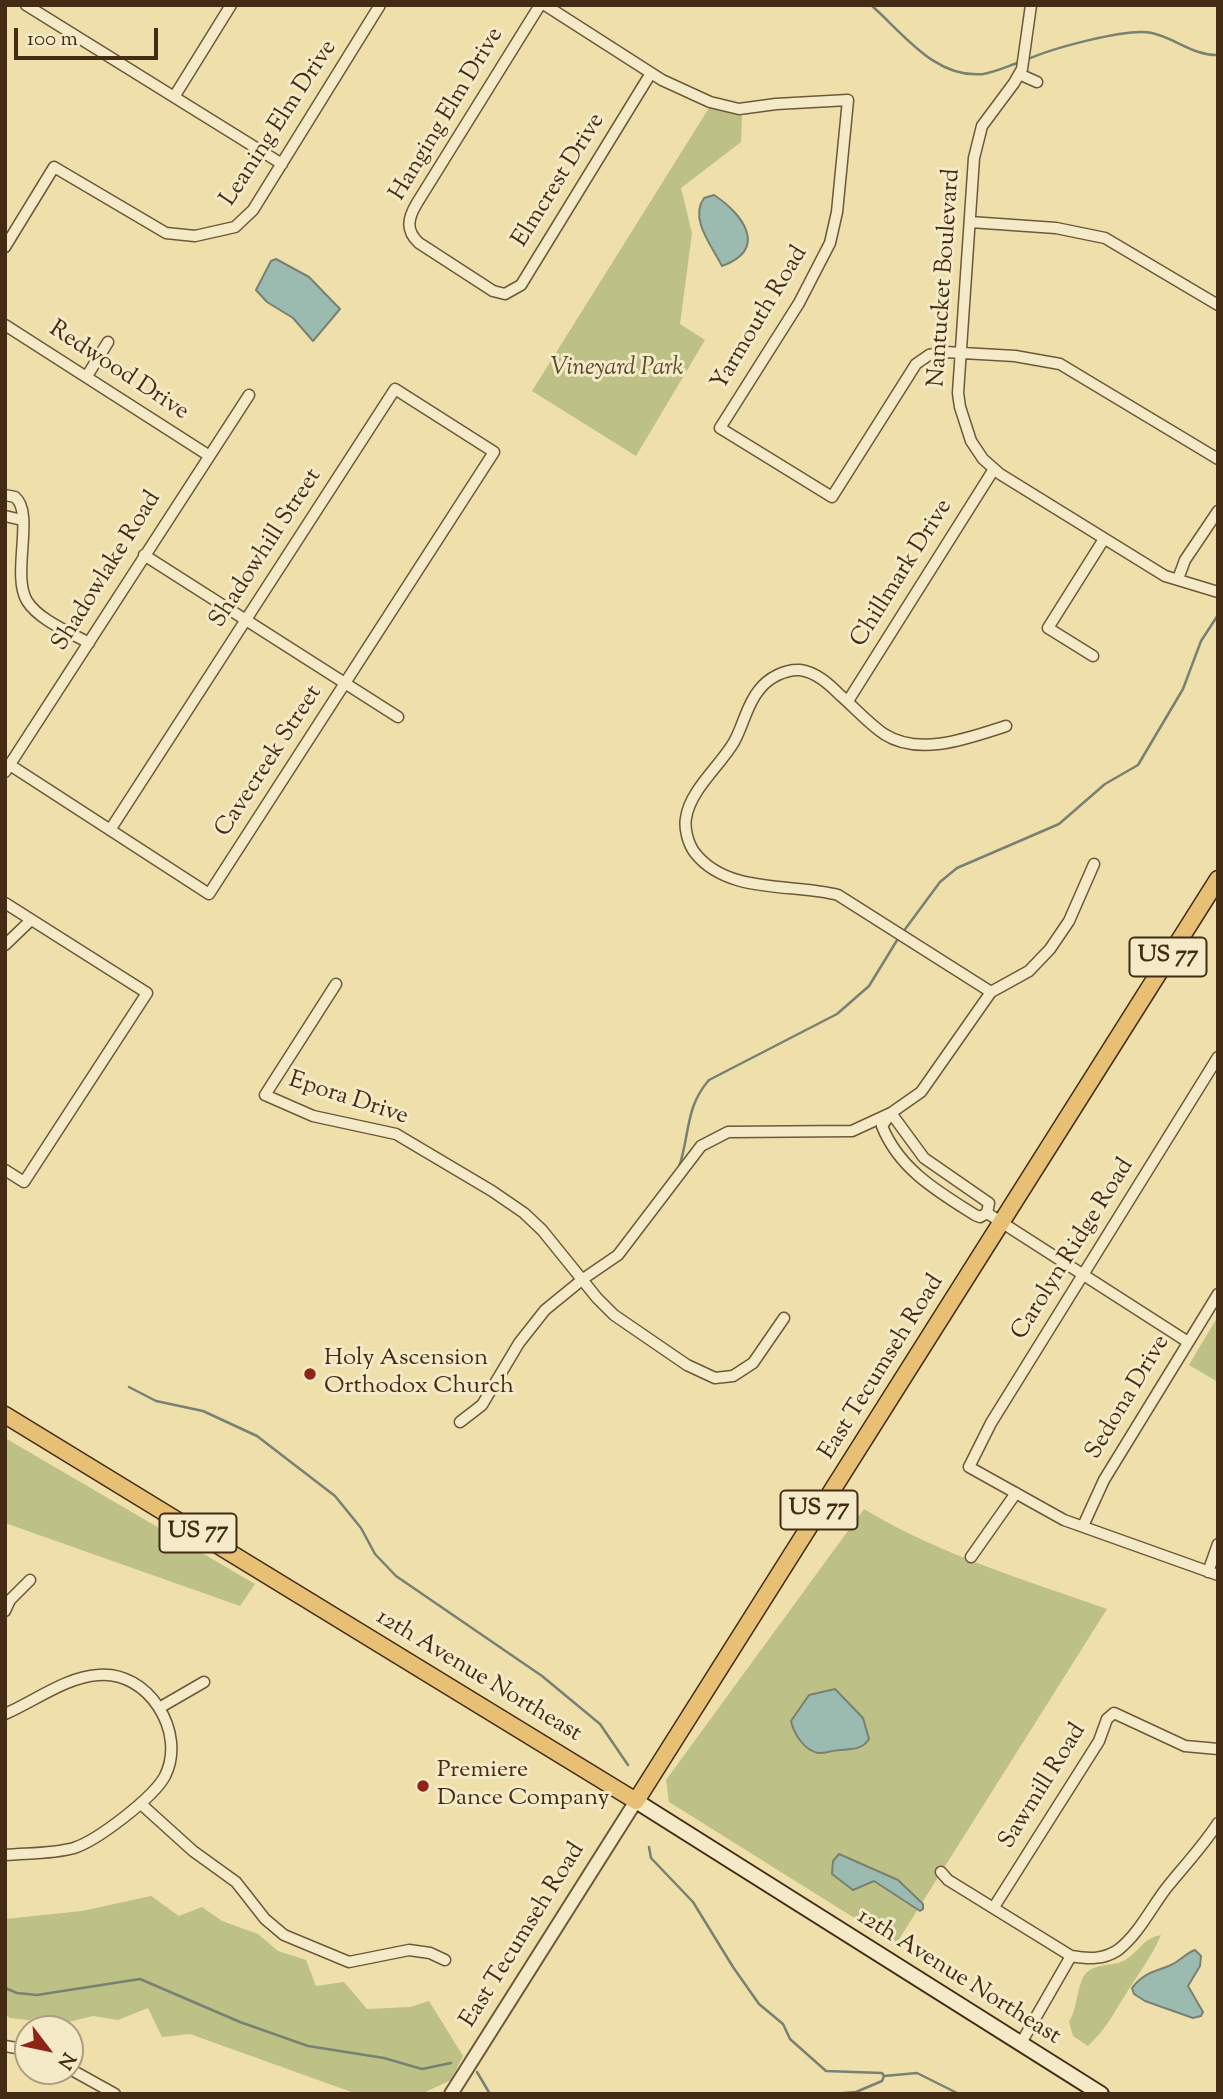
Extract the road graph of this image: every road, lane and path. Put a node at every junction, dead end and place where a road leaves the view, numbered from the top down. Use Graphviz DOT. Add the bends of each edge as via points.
graph roads {
  1 [pos="26,5"];
  2 [pos="231,5"];
  3 [pos="380,5"];
  4 [pos="542,5"];
  5 [pos="1031,5"];
  6 [pos="1021,69"];
  7 [pos="651,73"];
  8 [pos="1037,82"];
  9 [pos="174,97"];
  10 [pos="282,164"];
  11 [pos="970,222"];
  12 [pos="5,247"];
  13 [pos="493,291"];
  14 [pos="1218,306"];
  15 [pos="5,325"];
  16 [pos="107,342"];
  17 [pos="961,353"];
  18 [pos="87,376"];
  19 [pos="248,395"];
  20 [pos="494,452"];
  21 [pos="208,455"];
  22 [pos="1218,459"];
  23 [pos="994,469"];
  24 [pos="5,495"];
  25 [pos="1218,511"];
  26 [pos="5,516"];
  27 [pos="22,520"];
  28 [pos="1104,539"];
  29 [pos="144,555"];
  30 [pos="1178,579"];
  31 [pos="1218,592"];
  32 [pos="247,619"];
  33 [pos="89,643"];
  34 [pos="1093,656"];
  35 [pos="345,683"];
  36 [pos="848,701"];
  37 [pos="398,717"];
  38 [pos="1006,726"];
  39 [pos="7,769"];
  40 [pos="110,830"];
  41 [pos="1094,864"];
  42 [pos="1218,879"];
  43 [pos="5,903"];
  44 [pos="31,920"];
  45 [pos="5,945"];
  46 [pos="336,984"];
  47 [pos="991,992"];
  48 [pos="1218,1058"];
  49 [pos="891,1113"];
  50 [pos="5,1170"];
  51 [pos="987,1213"];
  52 [pos="1002,1222"];
  53 [pos="1083,1275"];
  54 [pos="583,1279"];
  55 [pos="1218,1294"];
  56 [pos="784,1318"];
  57 [pos="1188,1342"];
  58 [pos="5,1415"];
  59 [pos="460,1422"];
  60 [pos="1016,1493"];
  61 [pos="1083,1527"];
  62 [pos="1218,1544"];
  63 [pos="971,1558"];
  64 [pos="1213,1573"];
  65 [pos="30,1580"];
  66 [pos="5,1611"];
  67 [pos="204,1682"];
  68 [pos="159,1708"];
  69 [pos="5,1714"];
  70 [pos="1218,1749"];
  71 [pos="636,1801"];
  72 [pos="141,1804"];
  73 [pos="1217,1824"];
  74 [pos="5,1854"];
  75 [pos="941,1872"];
  76 [pos="994,1907"];
  77 [pos="1071,1956"];
  78 [pos="444,1960"];
  79 [pos="1021,2043"];
  80 [pos="84,2077"];
  81 [pos="115,2094"];
  82 [pos="451,2094"];
  83 [pos="1101,2094"];
  1 -- 9 [label="street"];
  2 -- 9 [label="street"];
  3 -- 10 [label="street, Leaning Elm Drive"];
  4 -- 7 [label="street"];
  4 -- 13 [label="street, Hanging Elm Drive" via="408,223 419,243"];
  5 -- 6 [label="street, Nantucket Boulevard"];
  6 -- 8 [label="street"];
  6 -- 11 [label="street, Nantucket Boulevard" via="982,126 974,158"];
  7 -- 13 [label="street, Elmcrest Drive" via="521,285 505,295"];
  7 -- 17 [label="street, Yarmouth Road" via="699,99 739,109 848,100 830,243 799,303 720,428 832,497 916,364 934,354"];
  9 -- 10 [label="street"];
  10 -- 12 [label="street, Leaning Elm Drive" via="241,225 183,236 160,231 54,167"];
  11 -- 14 [label="street" via="1056,228 1105,238"];
  11 -- 17 [label="street, Nantucket Boulevard"];
  15 -- 18 [label="street, Redwood Drive"];
  16 -- 18 [label="street"];
  17 -- 22 [label="street" via="1060,364"];
  17 -- 23 [label="street, Nantucket Boulevard" via="958,393 962,418 978,452"];
  18 -- 21 [label="street, Redwood Drive"];
  19 -- 21 [label="street, Shadowlake Road"];
  20 -- 32 [label="street, Shadowhill Street" via="395,389"];
  20 -- 35 [label="street, Cavecreek Street"];
  21 -- 29 [label="street, Shadowlake Road"];
  23 -- 28 [label="street, Nantucket Boulevard"];
  23 -- 36 [label="street, Chillmark Drive"];
  24 -- 27 [label="street" via="19,500"];
  25 -- 30 [label="street" via="1185,560"];
  26 -- 27 [label="street"];
  27 -- 33 [label="street" via="21,582 26,599 35,610"];
  28 -- 30 [label="street, Nantucket Boulevard" via="1165,576"];
  28 -- 34 [label="street" via="1048,628"];
  29 -- 32 [label="street"];
  29 -- 33 [label="street, Shadowlake Road"];
  30 -- 31 [label="street, Nantucket Boulevard"];
  32 -- 35 [label="street"];
  32 -- 40 [label="street, Shadowhill Street"];
  33 -- 39 [label="street, Shadowlake Road"];
  35 -- 37 [label="street"];
  35 -- 40 [label="street, Cavecreek Street" via="209,894"];
  36 -- 38 [label="street" via="883,733 915,745 964,739"];
  36 -- 47 [label="street" via="816,675 800,670 769,679 757,692 725,757 694,796 685,818 695,853 716,868 765,888 813,888 838,895"];
  39 -- 40 [label="street, Cavecreek Street"];
  41 -- 47 [label="street" via="1069,921 1050,949 1029,971"];
  42 -- 52 [label="main road, East Tecumseh Road / US 77"];
  43 -- 44 [label="street"];
  44 -- 45 [label="street"];
  44 -- 50 [label="street" via="147,993 24,1182"];
  46 -- 54 [label="street, Epora Drive" via="265,1095 313,1116 396,1133 524,1213"];
  47 -- 49 [label="street" via="921,1092"];
  48 -- 53 [label="street, Carolyn Ridge Road"];
  49 -- 51 [label="street" via="924,1158 989,1203"];
  49 -- 51 [label="street" via="882,1126 912,1171 975,1215"];
  49 -- 54 [label="street" via="852,1131 728,1132 701,1146 618,1255"];
  51 -- 52 [label="street"];
  52 -- 53 [label="street"];
  52 -- 71 [label="main road, East Tecumseh Road / US 77"];
  53 -- 57 [label="street"];
  53 -- 60 [label="street, Carolyn Ridge Road" via="991,1423 969,1467"];
  54 -- 56 [label="street" via="614,1315 687,1365 715,1378 733,1377 753,1363"];
  54 -- 59 [label="street" via="545,1310 482,1405"];
  55 -- 57 [label="street, Sedona Drive"];
  57 -- 61 [label="street, Sedona Drive" via="1104,1480"];
  58 -- 71 [label="main road, 12th Avenue Northeast / US 77"];
  60 -- 61 [label="street"];
  60 -- 63 [label="street"];
  61 -- 64 [label="street"];
  62 -- 64 [label="street"];
  65 -- 66 [label="street"];
  67 -- 68 [label="street"];
  68 -- 69 [label="street" via="137,1685 104,1674 73,1681"];
  68 -- 72 [label="street" via="170,1738 169,1765"];
  70 -- 76 [label="street, Sawmill Road" via="1185,1746 1114,1713"];
  71 -- 79 [label="main road, 12th Avenue Northeast"];
  71 -- 82 [label="street, East Tecumseh Road"];
  72 -- 74 [label="street" via="83,1844 52,1852"];
  72 -- 78 [label="street" via="193,1852 236,1882 284,1935 349,1962 409,1950"];
  73 -- 77 [label="street" via="1117,1950 1090,1959"];
  75 -- 76 [label="street"];
  76 -- 77 [label="street"];
  77 -- 79 [label="street"];
  79 -- 83 [label="main road, 12th Avenue Northeast"];
  80 -- 81 [label="street"];
}
